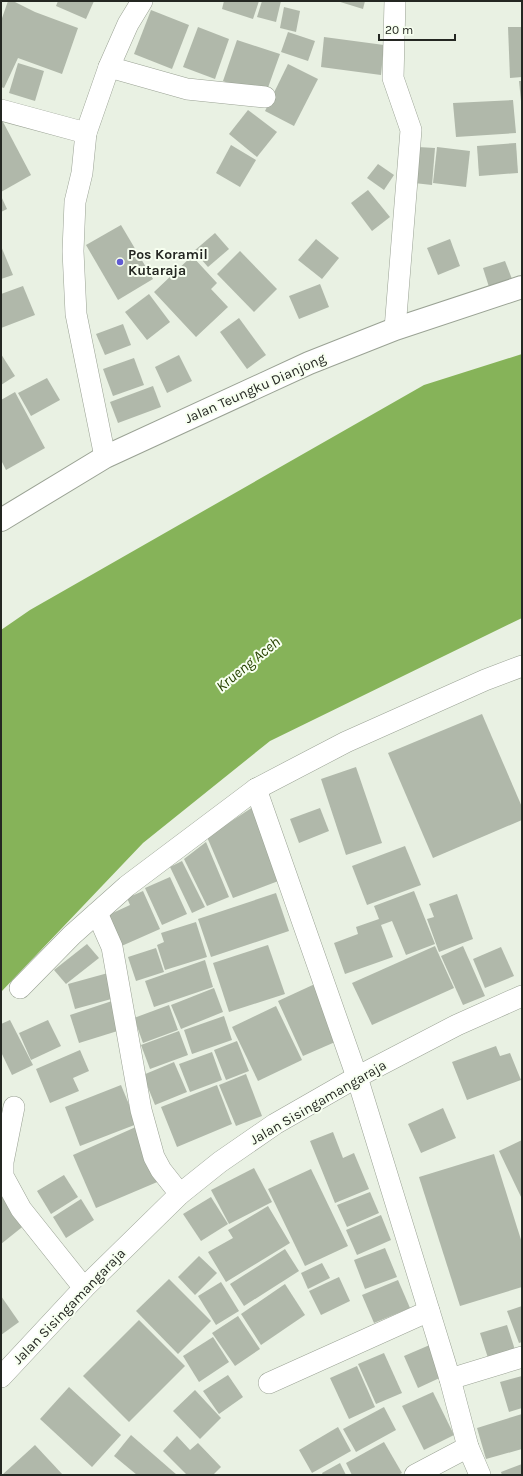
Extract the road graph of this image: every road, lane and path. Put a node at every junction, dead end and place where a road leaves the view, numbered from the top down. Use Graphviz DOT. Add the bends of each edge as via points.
graph roads {
  1 [pos="142,1"];
  2 [pos="395,1"];
  3 [pos="109,67"];
  4 [pos="265,97"];
  5 [pos="1,110"];
  6 [pos="86,133"];
  7 [pos="522,287"];
  8 [pos="395,329"];
  9 [pos="105,457"];
  10 [pos="1,520"];
  11 [pos="522,666"];
  12 [pos="256,789"];
  13 [pos="97,913"];
  14 [pos="20,988"];
  15 [pos="522,996"];
  16 [pos="357,1077"];
  17 [pos="14,1107"];
  18 [pos="180,1194"];
  19 [pos="84,1288"];
  20 [pos="429,1311"];
  21 [pos="522,1357"];
  22 [pos="1,1377"];
  23 [pos="450,1379"];
  24 [pos="269,1384"];
  25 [pos="468,1447"];
  26 [pos="415,1475"];
  27 [pos="480,1475"];
  1 -- 3 [label="street" via="128,24"];
  2 -- 8 [label="street" via="393,78 411,130"];
  3 -- 4 [label="street" via="187,89"];
  3 -- 6 [label="street"];
  5 -- 6 [label="street"];
  6 -- 9 [label="street" via="76,202 73,251 76,314"];
  7 -- 8 [label="street, Jalan Teungku Dianjong"];
  8 -- 9 [label="street, Jalan Teungku Dianjong" via="308,363"];
  9 -- 10 [label="street, Jalan Teungku Dianjong"];
  11 -- 12 [label="street" via="346,742"];
  12 -- 13 [label="street" via="127,886"];
  12 -- 16 [label="street"];
  13 -- 14 [label="street"];
  13 -- 18 [label="street" via="112,947 141,1110 154,1157"];
  15 -- 16 [label="street, Jalan Sisingamangaraja" via="457,1025"];
  16 -- 18 [label="street, Jalan Sisingamangaraja" via="275,1124 220,1162"];
  16 -- 20 [label="street"];
  17 -- 19 [label="street" via="3,1162 3,1176 21,1209"];
  18 -- 19 [label="street, Jalan Sisingamangaraja"];
  19 -- 22 [label="street, Jalan Sisingamangaraja"];
  20 -- 23 [label="street"];
  20 -- 24 [label="street"];
  21 -- 23 [label="street"];
  23 -- 25 [label="street"];
  25 -- 26 [label="street"];
  25 -- 27 [label="street"];
}
